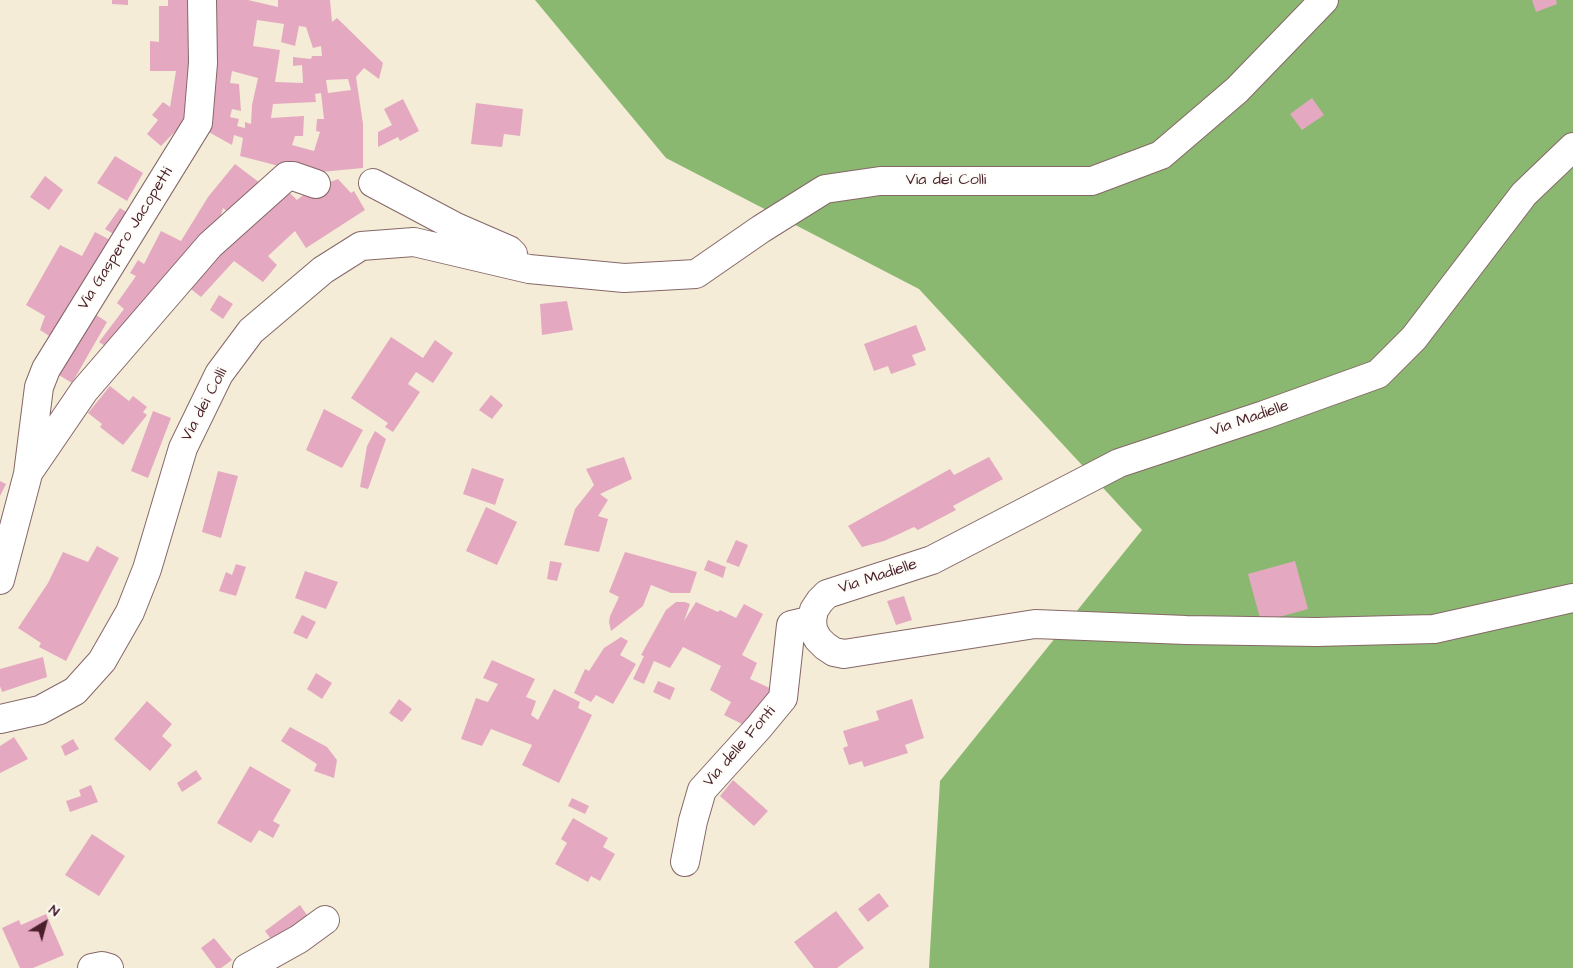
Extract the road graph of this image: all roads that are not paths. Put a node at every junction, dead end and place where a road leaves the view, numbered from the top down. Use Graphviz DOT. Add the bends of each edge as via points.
graph roads {
  1 [pos="202,0"];
  2 [pos="1324,0"];
  3 [pos="1573,147"];
  4 [pos="373,183"];
  5 [pos="316,184"];
  6 [pos="529,269"];
  7 [pos="28,474"];
  8 [pos="0,580"];
  9 [pos="1573,598"];
  10 [pos="812,620"];
  11 [pos="0,719"];
  12 [pos="685,862"];
  13 [pos="325,920"];
  14 [pos="92,968"];
  15 [pos="108,968"];
  16 [pos="247,968"];
  1 -- 7 [label="street, Via Gaspero Jacopetti" via="203,63 198,123 46,369 39,388"];
  2 -- 6 [label="street, Via dei Colli" via="1237,90 1161,155 1092,181 880,181 825,189 696,274 624,278"];
  3 -- 10 [label="street, Via Madielle" via="1524,194 1414,338 1378,374 1119,463 932,560 827,594 814,610"];
  4 -- 6 [label="street" via="456,227 509,250"];
  5 -- 7 [label="street, Via Gaspero Jacopetti" via="286,176 210,245 84,391"];
  6 -- 11 [label="street, Via dei Colli" via="414,242 362,246 295,292 251,331 219,374 182,448 144,577 130,612 102,661 75,691 40,710"];
  7 -- 8 [label="street, Via Gaspero Jacopetti"];
  9 -- 10 [label="street" via="1434,629 1306,632 1035,624 844,654 834,652 818,639"];
  10 -- 12 [label="street, Via delle Fonti" via="791,625 783,698 702,790"];
  13 -- 16 [label="street" via="299,939"];
  14 -- 15 [label="street"];
}
